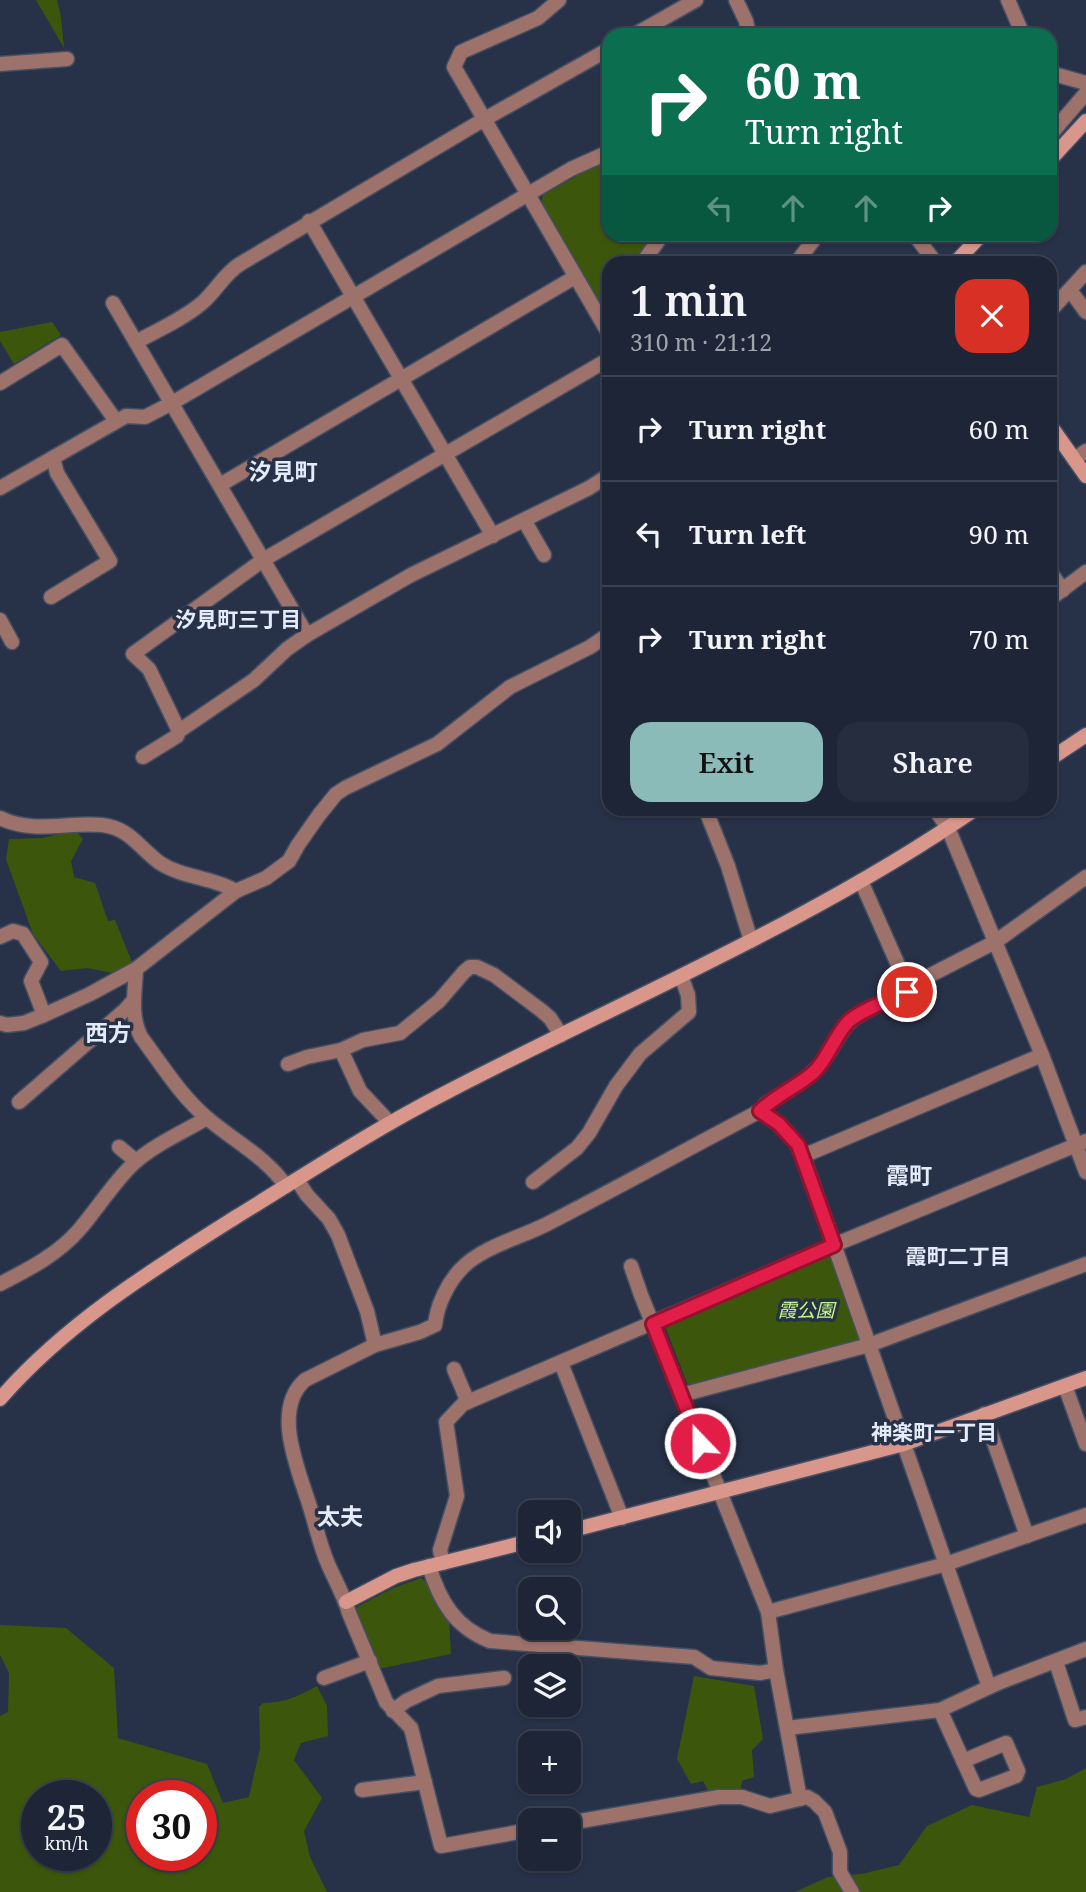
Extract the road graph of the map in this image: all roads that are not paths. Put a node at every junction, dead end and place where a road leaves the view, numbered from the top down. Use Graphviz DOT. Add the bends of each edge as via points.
graph roads {
  1 [pos="559,0"];
  2 [pos="696,0"];
  3 [pos="736,0"];
  4 [pos="1008,0"];
  5 [pos="646,28"];
  6 [pos="748,28"];
  7 [pos="1021,28"];
  8 [pos="602,53"];
  9 [pos="67,60"];
  10 [pos="0,64"];
  11 [pos="1057,75"];
  12 [pos="1086,83"];
  13 [pos="1086,93"];
  14 [pos="483,120"];
  15 [pos="1086,121"];
  16 [pos="1057,127"];
  17 [pos="1057,152"];
  18 [pos="602,155"];
  19 [pos="528,195"];
  20 [pos="309,221"];
  21 [pos="975,242"];
  22 [pos="962,256"];
  23 [pos="1086,272"];
  24 [pos="575,277"];
  25 [pos="1070,290"];
  26 [pos="353,296"];
  27 [pos="113,303"];
  28 [pos="1057,304"];
  29 [pos="602,310"];
  30 [pos="1086,312"];
  31 [pos="136,342"];
  32 [pos="602,363"];
  33 [pos="401,379"];
  34 [pos="0,383"];
  35 [pos="172,403"];
  36 [pos="116,421"];
  37 [pos="1057,432"];
  38 [pos="445,454"];
  39 [pos="1080,455"];
  40 [pos="53,458"];
  41 [pos="1086,476"];
  42 [pos="602,480"];
  43 [pos="220,485"];
  44 [pos="0,488"];
  45 [pos="524,520"];
  46 [pos="493,536"];
  47 [pos="544,555"];
  48 [pos="263,560"];
  49 [pos="1086,572"];
  50 [pos="1057,582"];
  51 [pos="1063,590"];
  52 [pos="1057,594"];
  53 [pos="51,597"];
  54 [pos="0,620"];
  55 [pos="307,635"];
  56 [pos="602,639"];
  57 [pos="12,642"];
  58 [pos="179,731"];
  59 [pos="1086,734"];
  60 [pos="1057,754"];
  61 [pos="144,757"];
  62 [pos="708,816"];
  63 [pos="940,816"];
  64 [pos="965,816"];
  65 [pos="0,818"];
  66 [pos="948,828"];
  67 [pos="1086,877"];
  68 [pos="861,881"];
  69 [pos="236,891"];
  70 [pos="0,937"];
  71 [pos="751,941"];
  72 [pos="995,942"];
  73 [pos="136,969"];
  74 [pos="681,976"];
  75 [pos="912,987"];
  76 [pos="134,1000"];
  77 [pos="44,1015"];
  78 [pos="0,1023"];
  79 [pos="561,1035"];
  80 [pos="341,1050"];
  81 [pos="1042,1055"];
  82 [pos="288,1065"];
  83 [pos="19,1102"];
  84 [pos="760,1111"];
  85 [pos="207,1118"];
  86 [pos="390,1123"];
  87 [pos="1082,1143"];
  88 [pos="118,1147"];
  89 [pos="803,1156"];
  90 [pos="136,1161"];
  91 [pos="1086,1172"];
  92 [pos="533,1182"];
  93 [pos="291,1183"];
  94 [pos="834,1245"];
  95 [pos="1086,1264"];
  96 [pos="631,1266"];
  97 [pos="0,1284"];
  98 [pos="653,1324"];
  99 [pos="375,1345"];
  100 [pos="869,1345"];
  101 [pos="561,1363"];
  102 [pos="454,1369"];
  103 [pos="1086,1378"];
  104 [pos="1065,1386"];
  105 [pos="681,1395"];
  106 [pos="0,1399"];
  107 [pos="468,1402"];
  108 [pos="984,1414"];
  109 [pos="904,1444"];
  110 [pos="1086,1444"];
  111 [pos="719,1490"];
  112 [pos="1086,1515"];
  113 [pos="622,1518"];
  114 [pos="581,1528"];
  115 [pos="1027,1536"];
  116 [pos="518,1544"];
  117 [pos="946,1564"];
  118 [pos="436,1565"];
  119 [pos="346,1602"];
  120 [pos="768,1612"];
  121 [pos="1086,1649"];
  122 [pos="370,1661"];
  123 [pos="1056,1662"];
  124 [pos="776,1670"];
  125 [pos="324,1678"];
  126 [pos="504,1678"];
  127 [pos="989,1687"];
  128 [pos="940,1710"];
  129 [pos="393,1711"];
  130 [pos="1086,1717"];
  131 [pos="787,1728"];
  132 [pos="963,1761"];
  133 [pos="425,1782"];
  134 [pos="362,1790"];
  135 [pos="800,1799"];
  136 [pos="581,1821"];
  137 [pos="518,1832"];
  138 [pos="852,1892"];
  1 -- 14 [label="street" via="538,18 461,52 454,67"];
  2 -- 5 [label="street"];
  3 -- 6 [label="street"];
  4 -- 7 [label="street"];
  8 -- 14 [label="street"];
  9 -- 10 [label="street"];
  11 -- 12 [label="street"];
  13 -- 16 [label="street"];
  14 -- 19 [label="street"];
  14 -- 20 [label="street"];
  15 -- 17 [label="street"];
  18 -- 19 [label="street"];
  19 -- 24 [label="street"];
  19 -- 26 [label="street"];
  20 -- 26 [label="street"];
  20 -- 31 [label="street" via="232,269 196,308"];
  21 -- 22 [label="street"];
  23 -- 25 [label="street"];
  24 -- 29 [label="street"];
  24 -- 33 [label="street"];
  25 -- 28 [label="street"];
  25 -- 30 [label="street"];
  26 -- 33 [label="street"];
  26 -- 35 [label="street"];
  27 -- 31 [label="street"];
  31 -- 35 [label="street"];
  32 -- 38 [label="street"];
  33 -- 38 [label="street"];
  33 -- 43 [label="street"];
  34 -- 36 [label="street" via="62,345"];
  35 -- 36 [label="street" via="145,417 126,416"];
  35 -- 43 [label="street"];
  36 -- 40 [label="street"];
  37 -- 39 [label="street"];
  38 -- 46 [label="street"];
  38 -- 48 [label="street"];
  39 -- 41 [label="street"];
  40 -- 44 [label="street"];
  40 -- 53 [label="street" via="57,473 110,561"];
  42 -- 45 [label="street"];
  43 -- 48 [label="street"];
  45 -- 46 [label="street"];
  45 -- 47 [label="street"];
  46 -- 55 [label="street" via="411,575"];
  48 -- 55 [label="street"];
  48 -- 58 [label="street" via="133,654 149,669"];
  49 -- 51 [label="street"];
  50 -- 51 [label="street"];
  51 -- 52 [label="street"];
  54 -- 57 [label="street"];
  55 -- 58 [label="street" via="254,680"];
  56 -- 69 [label="street" via="510,687 437,744 336,794 289,861"];
  58 -- 61 [label="street"];
  59 -- 60 [label="street"];
  62 -- 71 [label="street"];
  63 -- 66 [label="street"];
  64 -- 66 [label="street"];
  65 -- 69 [label="street" via="34,827 116,828 174,870"];
  66 -- 68 [label="street"];
  66 -- 72 [label="street"];
  67 -- 72 [label="street"];
  68 -- 71 [label="street"];
  68 -- 75 [label="street"];
  69 -- 73 [label="street"];
  70 -- 77 [label="street" via="13,931 23,934 41,962 31,981"];
  71 -- 74 [label="street"];
  72 -- 75 [label="street"];
  72 -- 81 [label="street"];
  73 -- 76 [label="street"];
  73 -- 77 [label="street"];
  74 -- 79 [label="street"];
  74 -- 92 [label="street" via="689,1012 640,1054 577,1148"];
  75 -- 84 [label="street" via="848,1023 820,1066"];
  76 -- 83 [label="street"];
  76 -- 85 [label="street" via="134,1019 141,1037 186,1098"];
  77 -- 78 [label="street" via="24,1023"];
  79 -- 80 [label="street" via="550,1018 494,975 470,967 400,1034"];
  79 -- 86 [label="street"];
  80 -- 82 [label="street"];
  80 -- 86 [label="street" via="360,1091"];
  81 -- 87 [label="street"];
  81 -- 89 [label="street"];
  84 -- 89 [label="street" via="789,1133"];
  84 -- 99 [label="street" via="472,1260 455,1276 440,1303 435,1325"];
  85 -- 90 [label="street"];
  85 -- 93 [label="street"];
  86 -- 93 [label="street"];
  87 -- 91 [label="street"];
  87 -- 94 [label="street"];
  88 -- 90 [label="street"];
  89 -- 94 [label="street"];
  90 -- 97 [label="street" via="59,1250"];
  93 -- 99 [label="street" via="329,1219 338,1235"];
  93 -- 106 [label="street" via="121,1291 53,1344"];
  94 -- 98 [label="street"];
  94 -- 100 [label="street"];
  95 -- 100 [label="street"];
  96 -- 98 [label="street"];
  98 -- 101 [label="street"];
  98 -- 105 [label="street"];
  99 -- 119 [label="street" via="305,1380 297,1388 289,1416 298,1469 327,1561"];
  100 -- 105 [label="street"];
  100 -- 109 [label="street"];
  101 -- 107 [label="street"];
  101 -- 113 [label="street"];
  102 -- 107 [label="street"];
  103 -- 104 [label="street"];
  104 -- 108 [label="street"];
  104 -- 110 [label="street"];
  105 -- 111 [label="street"];
  107 -- 118 [label="street" via="446,1422 457,1496"];
  108 -- 109 [label="street"];
  108 -- 115 [label="street"];
  109 -- 111 [label="street"];
  109 -- 117 [label="street"];
  111 -- 113 [label="street"];
  111 -- 120 [label="street"];
  112 -- 115 [label="street"];
  113 -- 114 [label="street"];
  115 -- 117 [label="street"];
  116 -- 118 [label="street"];
  117 -- 120 [label="street"];
  117 -- 127 [label="street"];
  118 -- 119 [label="street" via="396,1576"];
  118 -- 124 [label="street" via="434,1583 456,1619 490,1641 694,1657 712,1668"];
  119 -- 122 [label="street"];
  120 -- 124 [label="street"];
  121 -- 123 [label="street"];
  122 -- 125 [label="street"];
  122 -- 129 [label="street"];
  123 -- 127 [label="street"];
  123 -- 130 [label="street" via="1075,1720"];
  124 -- 131 [label="street"];
  126 -- 129 [label="street" via="438,1686"];
  127 -- 128 [label="street"];
  128 -- 131 [label="street"];
  128 -- 132 [label="street"];
  129 -- 133 [label="street" via="411,1728"];
  131 -- 135 [label="street"];
  133 -- 134 [label="street"];
  133 -- 137 [label="street" via="442,1846"];
  135 -- 136 [label="street" via="770,1805 742,1797 719,1797"];
  135 -- 138 [label="street" via="807,1797 825,1812 840,1852 840,1872"];
}
